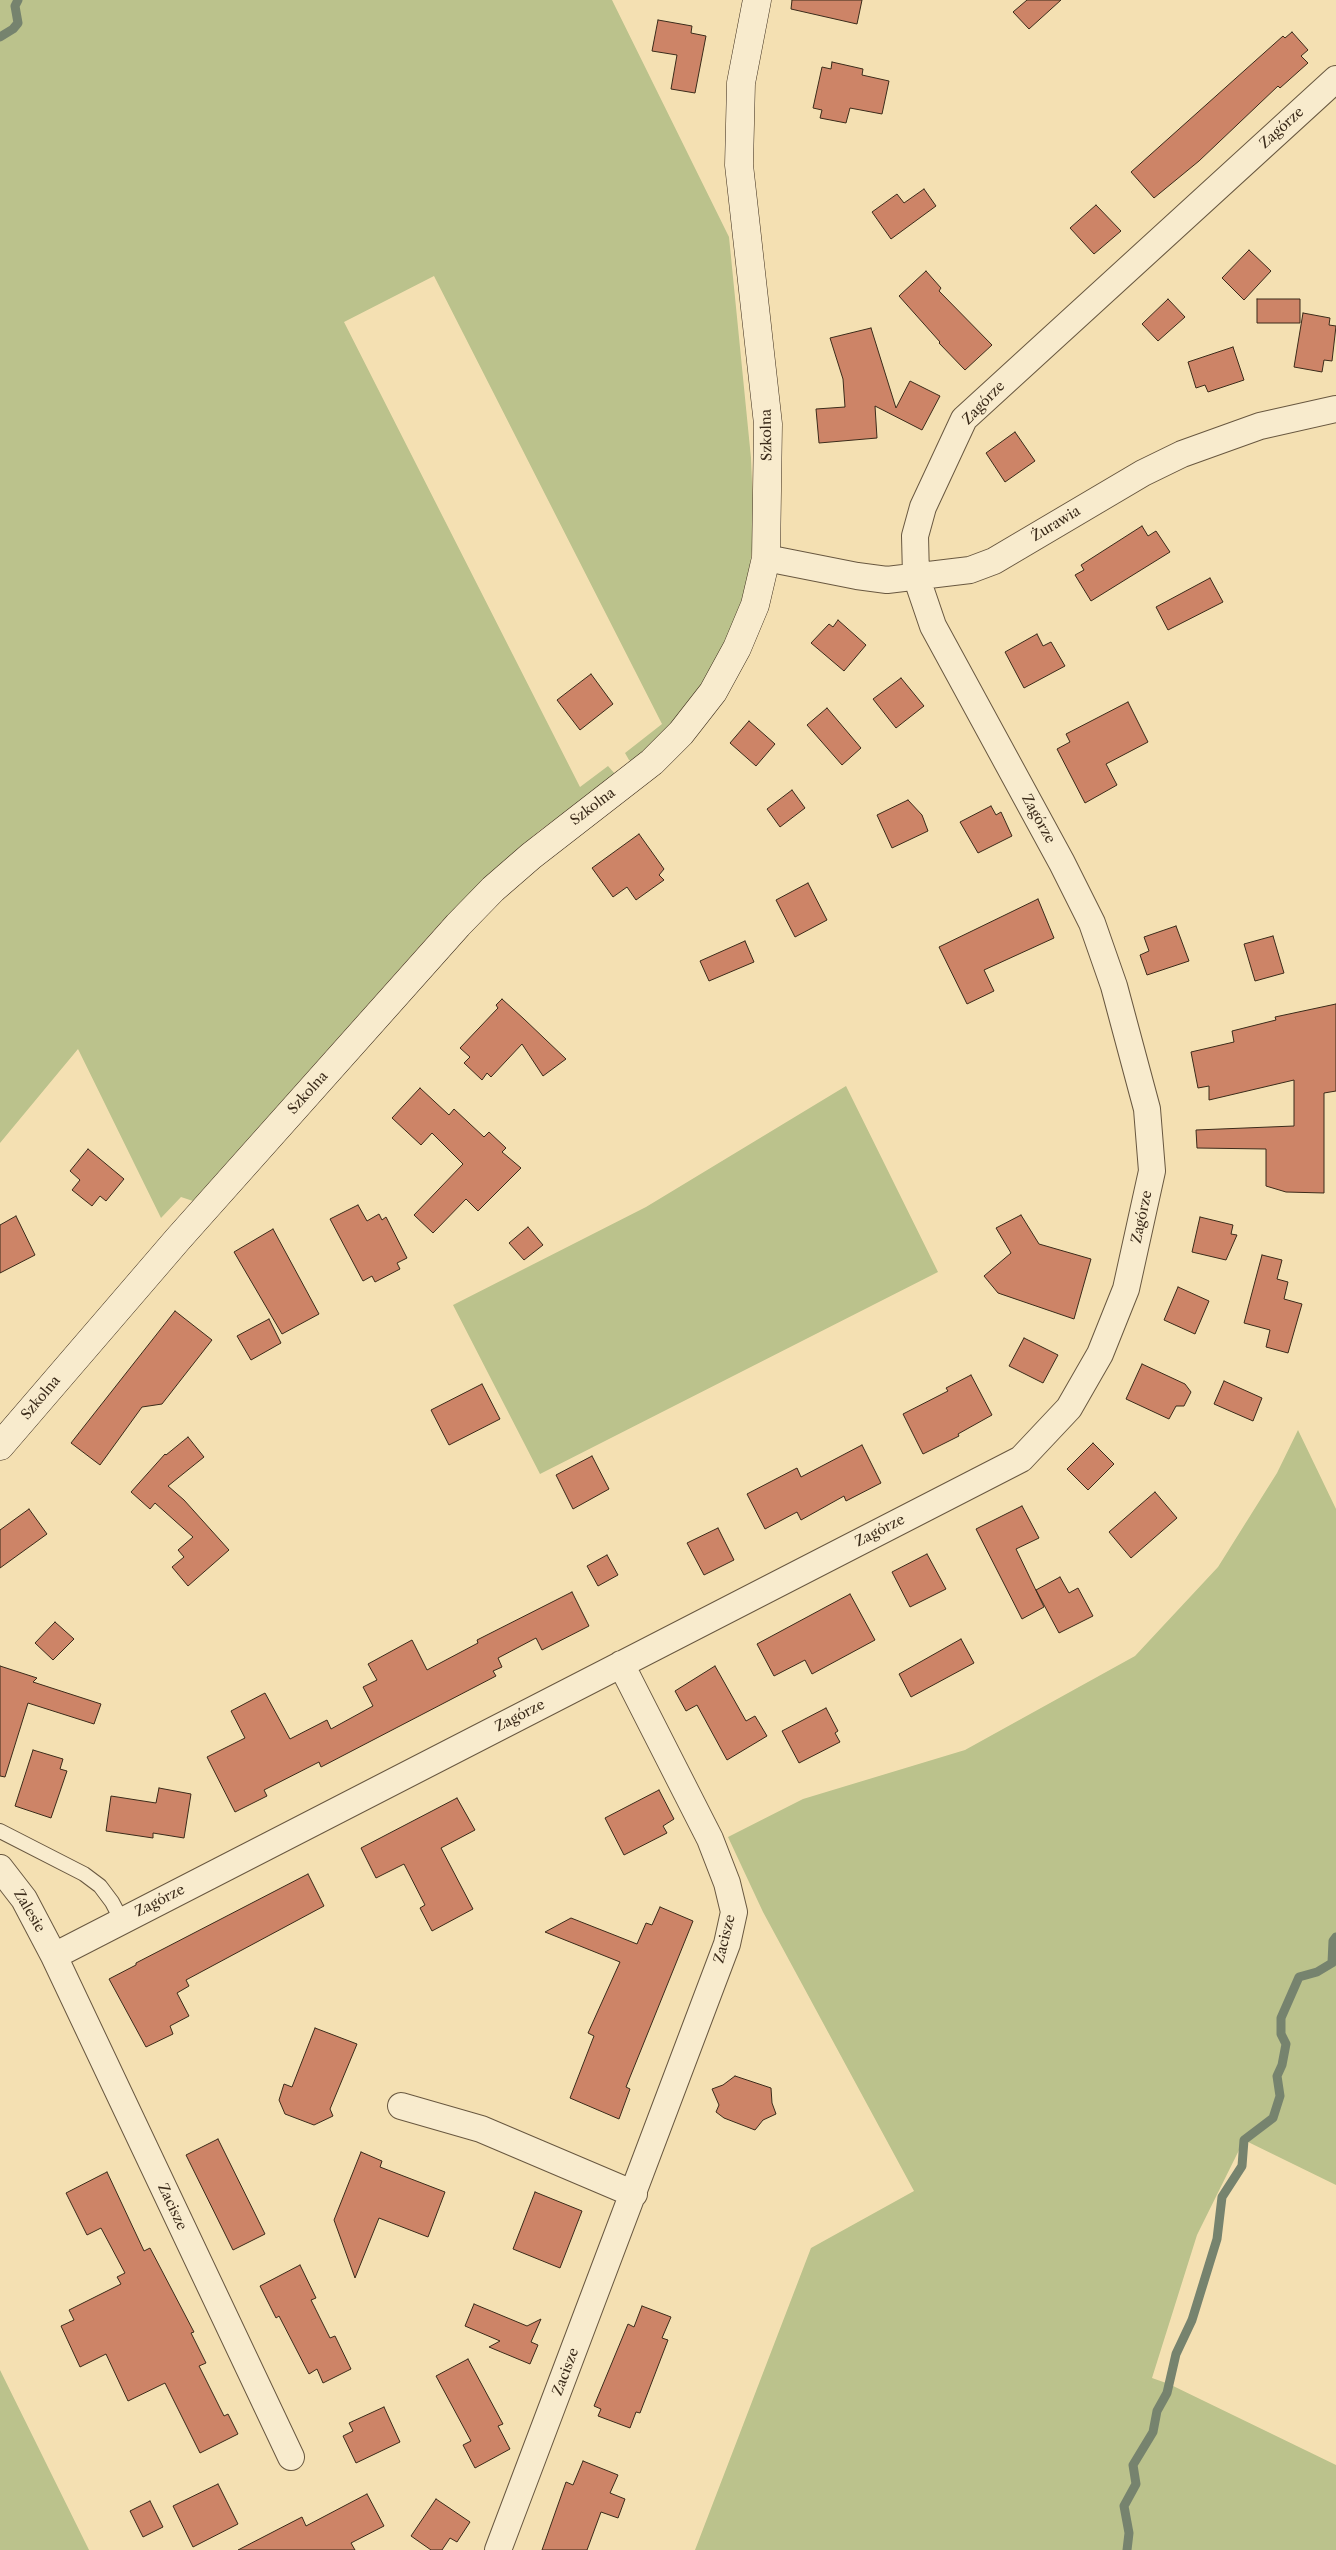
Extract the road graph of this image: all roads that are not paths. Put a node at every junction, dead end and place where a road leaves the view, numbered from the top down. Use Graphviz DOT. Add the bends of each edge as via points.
graph roads {
  1 [pos="757,0"];
  2 [pos="1336,79"];
  3 [pos="1336,409"];
  4 [pos="766,558"];
  5 [pos="916,576"];
  6 [pos="0,1446"];
  7 [pos="621,1664"];
  8 [pos="0,1831"];
  9 [pos="0,1868"];
  10 [pos="122,1921"];
  11 [pos="54,1956"];
  12 [pos="401,2106"];
  13 [pos="634,2194"];
  14 [pos="291,2457"];
  15 [pos="498,2550"];
  1 -- 4 [label="street, Szkolna" via="741,83 739,165 768,424"];
  2 -- 5 [label="street, Zagórze" via="964,419 923,507 915,536"];
  3 -- 5 [label="street, Żurawia" via="1260,426 1205,444 1143,472 994,561 949,574"];
  4 -- 5 [label="street, Żurawia" via="886,580"];
  4 -- 6 [label="street, Szkolna" via="755,605 737,648 713,692 681,732 652,762 531,856 458,925 172,1246"];
  5 -- 7 [label="street, Zagórze" via="933,626 1092,923 1114,986 1147,1108 1152,1171 1126,1289 1100,1354 1069,1408 1021,1459"];
  7 -- 10 [label="street, Zagórze"];
  7 -- 13 [label="street, Zacisze" via="710,1839 727,1882 734,1912 727,1944"];
  8 -- 10 [label="lane" via="84,1874 100,1886"];
  9 -- 11 [label="street, Zalesie" via="24,1899"];
  10 -- 11 [label="street, Zagórze"];
  11 -- 14 [label="street, Zacisze"];
  12 -- 13 [label="street" via="481,2129"];
  13 -- 15 [label="street, Zacisze"];
}
